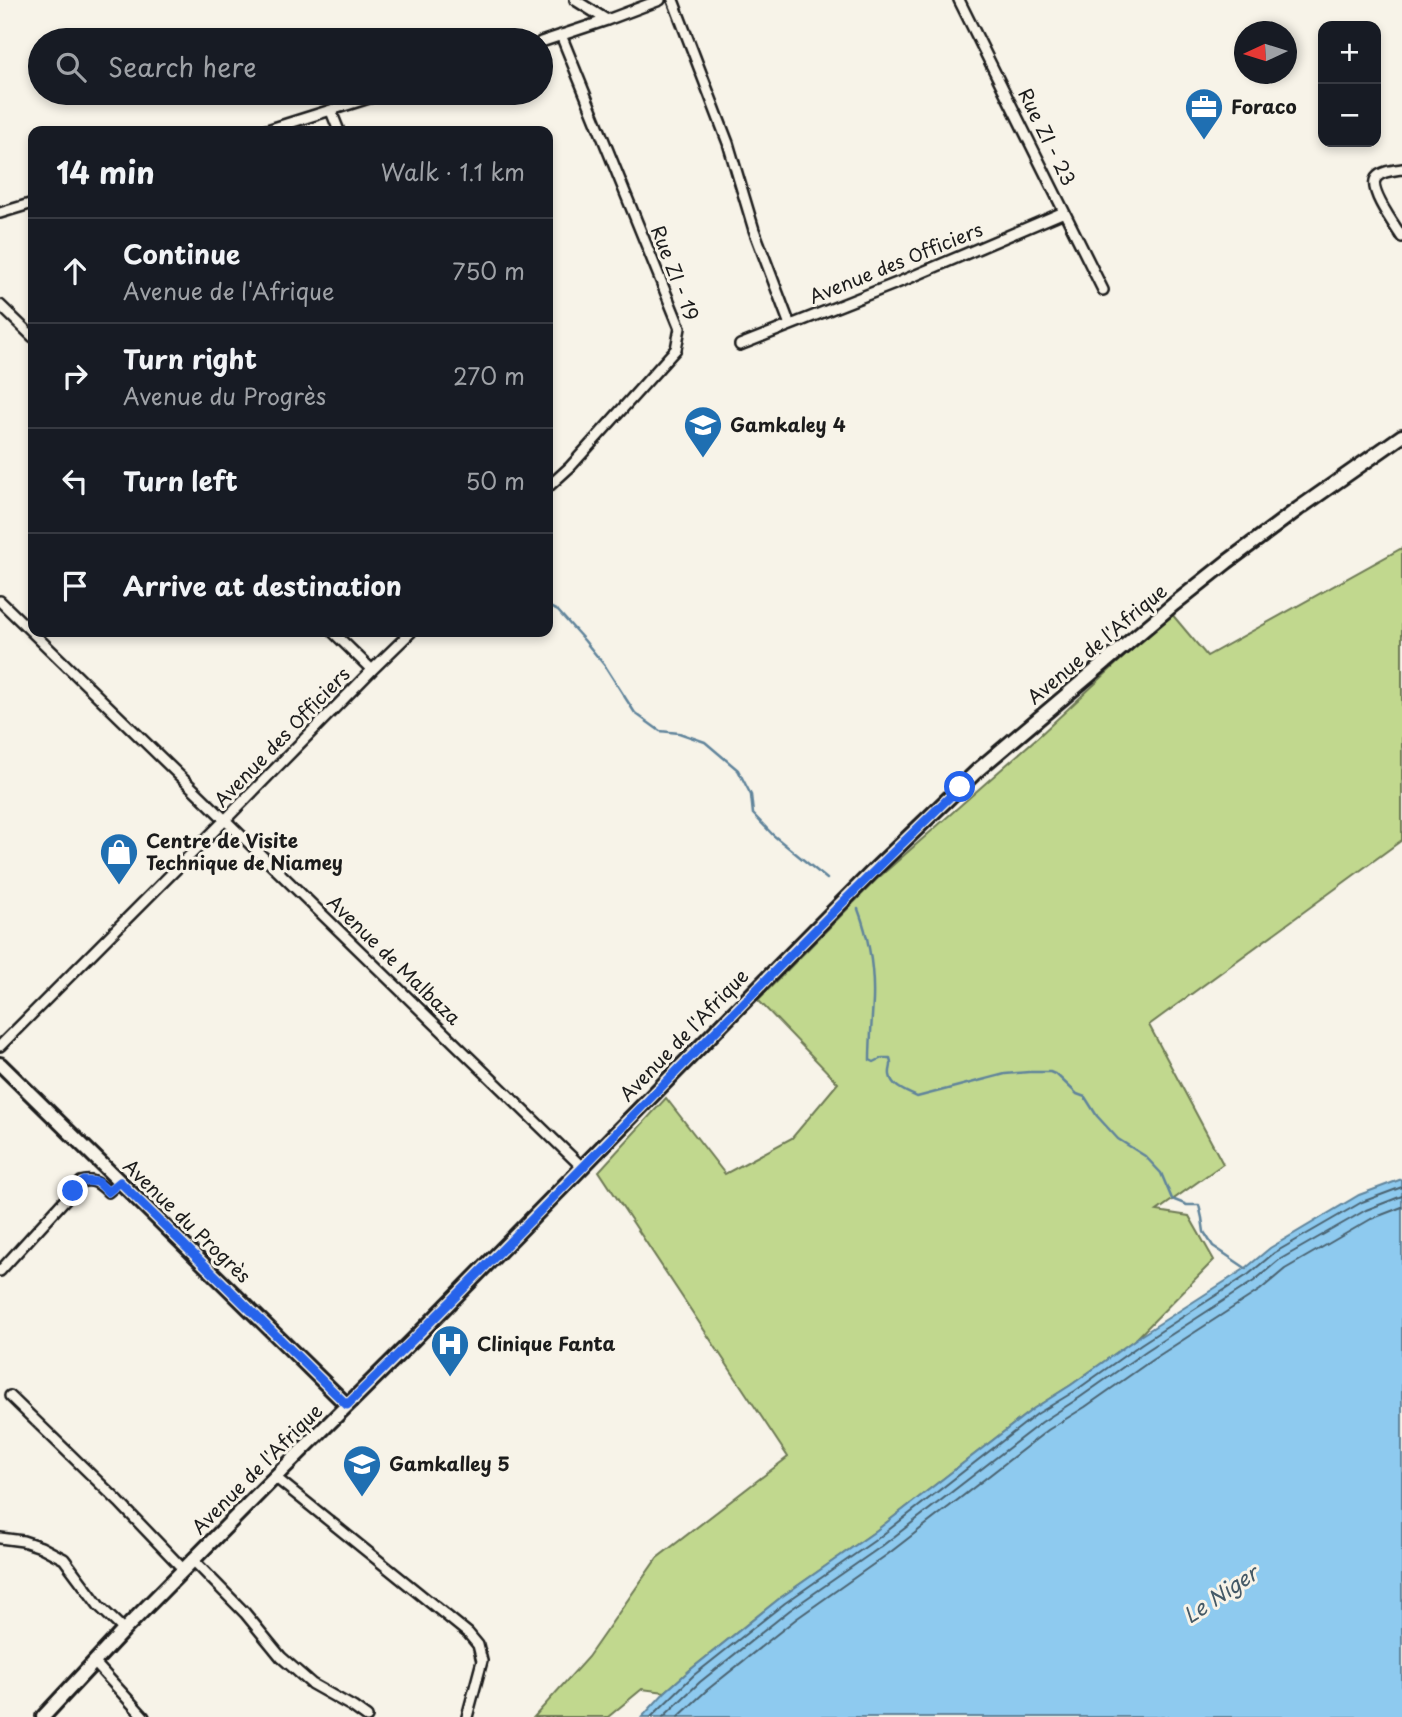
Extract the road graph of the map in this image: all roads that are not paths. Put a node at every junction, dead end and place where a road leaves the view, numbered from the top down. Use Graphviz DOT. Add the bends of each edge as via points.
graph roads {
  1 [pos="575,0"];
  2 [pos="660,0"];
  3 [pos="673,0"];
  4 [pos="959,0"];
  5 [pos="607,20"];
  6 [pos="561,35"];
  7 [pos="553,37"];
  8 [pos="349,105"];
  9 [pos="331,111"];
  10 [pos="281,126"];
  11 [pos="337,126"];
  12 [pos="1402,169"];
  13 [pos="28,205"];
  14 [pos="1064,212"];
  15 [pos="0,213"];
  16 [pos="1402,237"];
  17 [pos="1102,290"];
  18 [pos="0,305"];
  19 [pos="790,325"];
  20 [pos="28,332"];
  21 [pos="740,345"];
  22 [pos="1402,436"];
  23 [pos="553,482"];
  24 [pos="0,601"];
  25 [pos="28,628"];
  26 [pos="37,637"];
  27 [pos="338,637"];
  28 [pos="406,637"];
  29 [pos="372,670"];
  30 [pos="225,820"];
  31 [pos="0,1046"];
  32 [pos="0,1065"];
  33 [pos="583,1168"];
  34 [pos="120,1182"];
  35 [pos="0,1271"];
  36 [pos="10,1396"];
  37 [pos="347,1405"];
  38 [pos="275,1476"];
  39 [pos="0,1538"];
  40 [pos="193,1560"];
  41 [pos="184,1570"];
  42 [pos="124,1630"];
  43 [pos="94,1662"];
  44 [pos="44,1717"];
  45 [pos="144,1717"];
  46 [pos="367,1717"];
  47 [pos="467,1717"];
  1 -- 5 [label="street"];
  2 -- 5 [label="street"];
  3 -- 19 [label="street"];
  4 -- 14 [label="street, Rue ZI - 23"];
  5 -- 6 [label="street"];
  6 -- 7 [label="street"];
  6 -- 23 [label="street, Rue ZI - 19" via="680,328 676,349"];
  8 -- 9 [label="street"];
  9 -- 10 [label="street"];
  9 -- 11 [label="street"];
  12 -- 16 [label="street" via="1382,174 1375,181 1378,197"];
  13 -- 15 [label="street"];
  14 -- 17 [label="street, Rue ZI - 23"];
  14 -- 19 [label="street, Avenue des Officiers"];
  18 -- 20 [label="street"];
  19 -- 21 [label="street, Avenue des Officiers"];
  22 -- 33 [label="main road, Avenue de l'Afrique" via="1227,562 979,769 836,908"];
  24 -- 25 [label="street, Avenue de Malbaza"];
  26 -- 30 [label="street, Avenue de Malbaza"];
  27 -- 29 [label="street"];
  28 -- 29 [label="street, Avenue des Officiers"];
  29 -- 30 [label="street, Avenue des Officiers"];
  30 -- 31 [label="street, Avenue des Officiers"];
  30 -- 33 [label="street, Avenue de Malbaza"];
  32 -- 34 [label="main road, Avenue du Progrès"];
  33 -- 37 [label="main road, Avenue de l'Afrique"];
  34 -- 35 [label="street" via="108,1192 98,1182 81,1182"];
  34 -- 37 [label="main road, Avenue du Progrès"];
  36 -- 41 [label="street"];
  37 -- 38 [label="main road, Avenue de l'Afrique"];
  38 -- 40 [label="main road, Avenue de l'Afrique"];
  38 -- 47 [label="street" via="478,1645 482,1661"];
  39 -- 42 [label="street" via="23,1541 64,1559 99,1606"];
  40 -- 41 [label="main road, Avenue de l'Afrique"];
  40 -- 46 [label="street" via="281,1657 312,1684"];
  41 -- 42 [label="main road, Avenue de l'Afrique"];
  42 -- 43 [label="main road, Avenue de l'Afrique"];
  43 -- 44 [label="main road, Avenue de l'Afrique"];
  43 -- 45 [label="street"];
}
